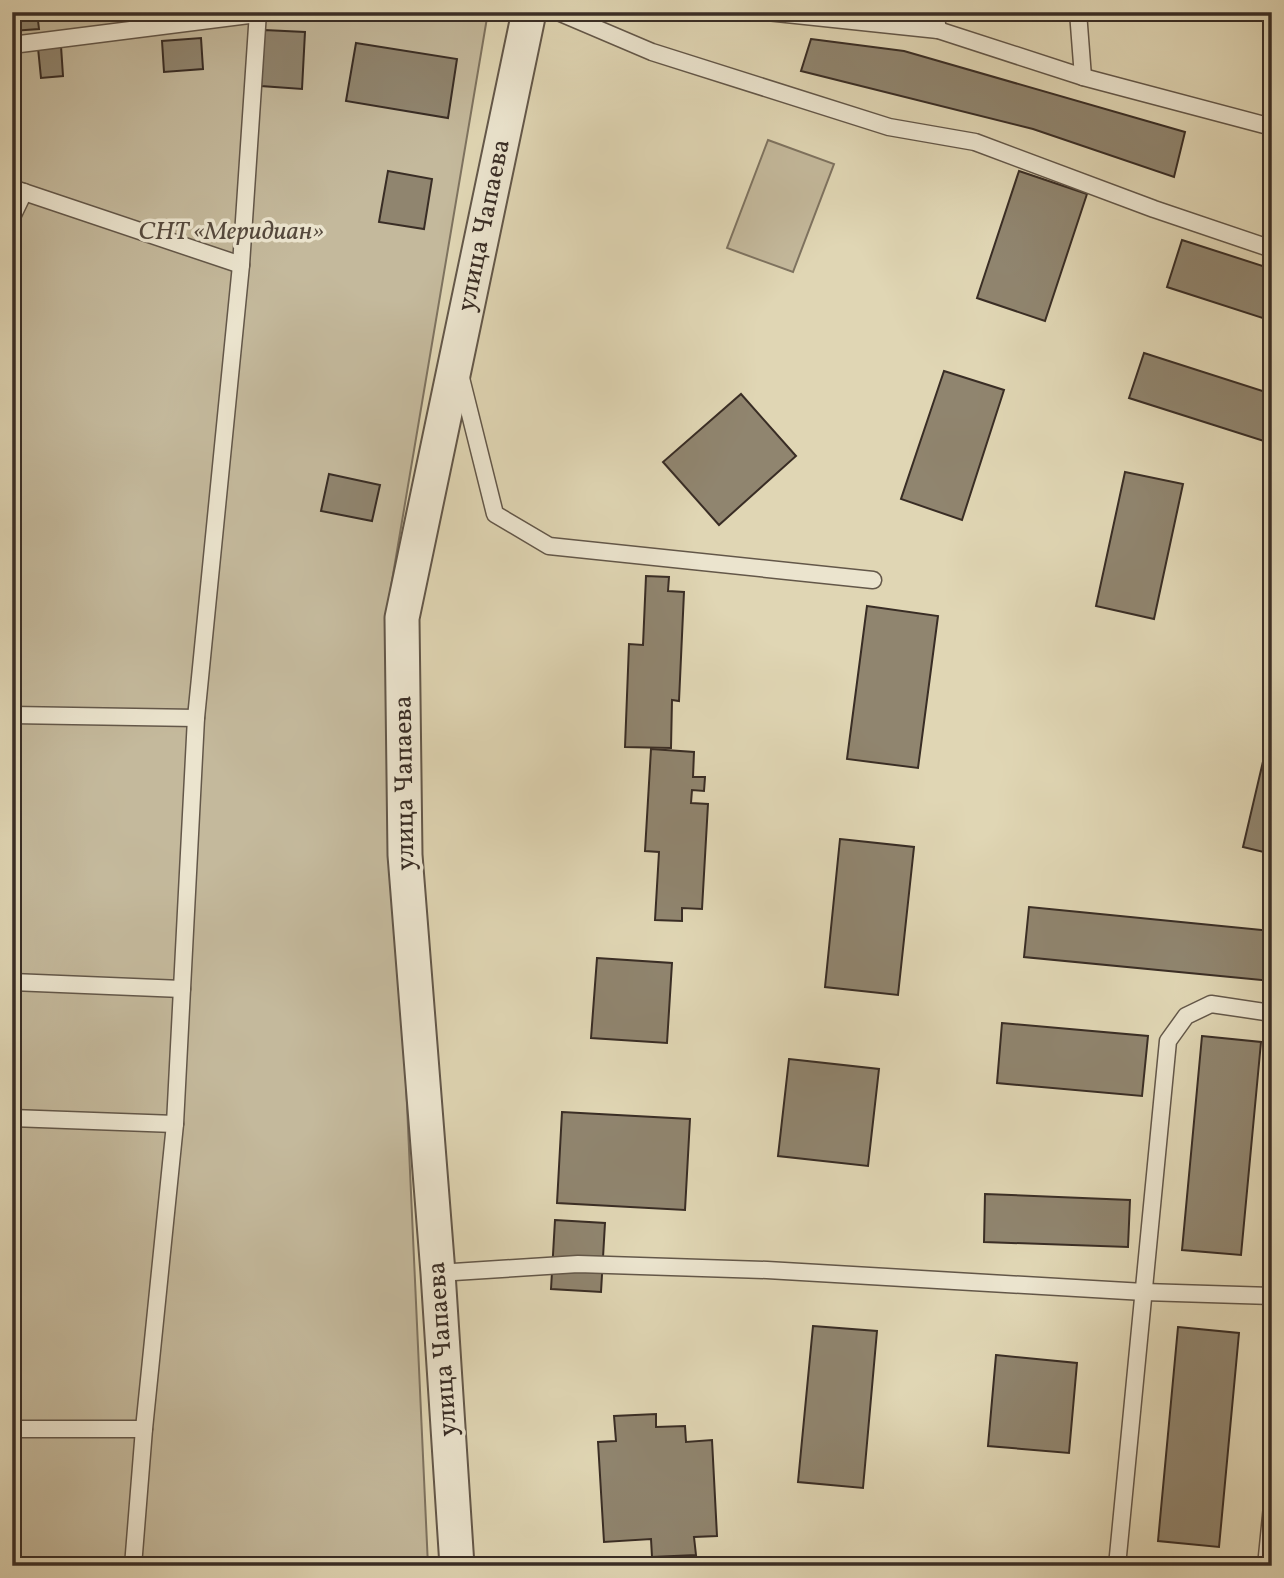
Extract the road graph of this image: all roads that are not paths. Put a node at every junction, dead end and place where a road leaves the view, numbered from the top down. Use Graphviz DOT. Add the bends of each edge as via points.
graph roads {
  1 [pos="529,12"];
  2 [pos="558,12"];
  3 [pos="767,12"];
  4 [pos="935,12"];
  5 [pos="1078,12"];
  6 [pos="258,13"];
  7 [pos="937,30"];
  8 [pos="12,46"];
  9 [pos="1083,77"];
  10 [pos="1272,127"];
  11 [pos="18,190"];
  12 [pos="12,217"];
  13 [pos="1272,250"];
  14 [pos="242,265"];
  15 [pos="456,358"];
  16 [pos="873,580"];
  17 [pos="12,715"];
  18 [pos="196,718"];
  19 [pos="12,982"];
  20 [pos="182,989"];
  21 [pos="1272,1013"];
  22 [pos="12,1118"];
  23 [pos="175,1124"];
  24 [pos="438,1273"];
  25 [pos="1144,1292"];
  26 [pos="1272,1296"];
  27 [pos="12,1429"];
  28 [pos="144,1429"];
  29 [pos="1272,1506"];
  30 [pos="133,1566"];
  31 [pos="457,1566"];
  32 [pos="1117,1566"];
  33 [pos="1266,1566"];
  1 -- 15 [label="street, улица Чапаева"];
  2 -- 13 [label="lane" via="652,52 889,127 975,142"];
  3 -- 7 [label="lane"];
  4 -- 7 [label="lane"];
  5 -- 9 [label="lane"];
  6 -- 8 [label="lane"];
  6 -- 14 [label="lane"];
  7 -- 9 [label="lane"];
  9 -- 10 [label="lane"];
  11 -- 12 [label="lane"];
  11 -- 14 [label="lane"];
  14 -- 18 [label="lane"];
  15 -- 16 [label="lane" via="495,514 549,546"];
  15 -- 24 [label="street, улица Чапаева" via="402,618 405,855"];
  17 -- 18 [label="lane"];
  18 -- 20 [label="lane"];
  19 -- 20 [label="lane"];
  20 -- 23 [label="lane"];
  21 -- 25 [label="lane" via="1211,1004 1186,1016 1168,1041"];
  22 -- 23 [label="lane"];
  23 -- 28 [label="lane"];
  24 -- 25 [label="lane" via="579,1264"];
  24 -- 31 [label="street, улица Чапаева"];
  25 -- 26 [label="lane"];
  25 -- 32 [label="lane"];
  27 -- 28 [label="lane"];
  28 -- 30 [label="lane"];
  29 -- 33 [label="lane"];
}
